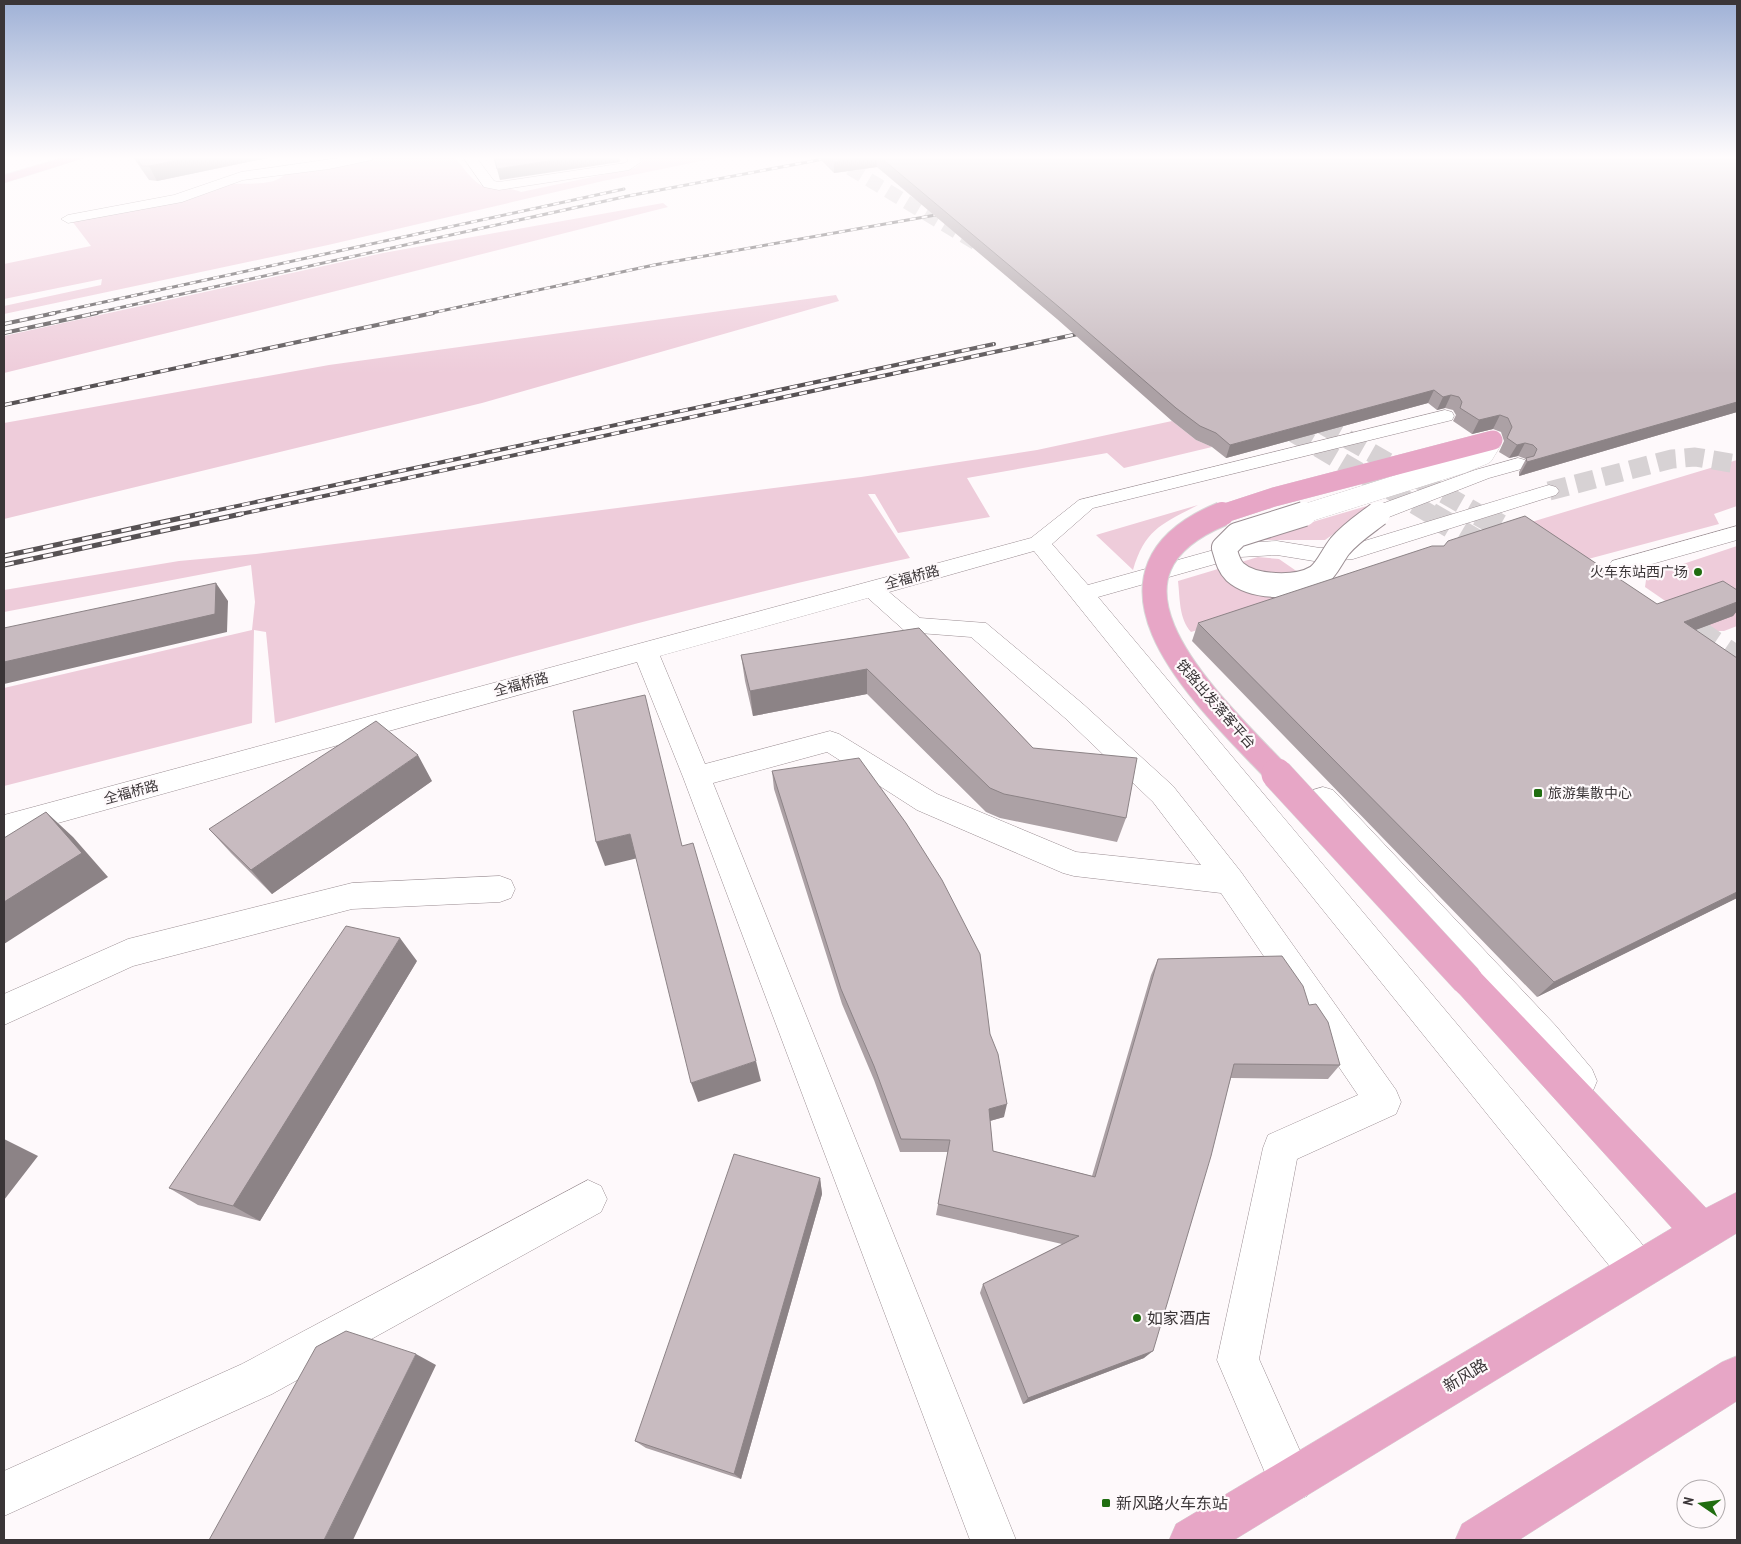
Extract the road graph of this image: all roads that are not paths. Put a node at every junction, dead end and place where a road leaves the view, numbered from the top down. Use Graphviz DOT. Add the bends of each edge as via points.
graph roads {
  1 [pos="1445,416"];
  2 [pos="1493,440"];
  3 [pos="1518,464"];
  4 [pos="1549,491"];
  5 [pos="1737,533"];
  6 [pos="1403,536"];
  7 [pos="1038,543"];
  8 [pos="1420,552"];
  9 [pos="1620,566"];
  10 [pos="871,588"];
  11 [pos="1083,594"];
  12 [pos="645,650"];
  13 [pos="697,777"];
  14 [pos="1323,798"];
  15 [pos="4,827"];
  16 [pos="1230,881"];
  17 [pos="500,889"];
  18 [pos="4,1010"];
  19 [pos="588,1199"];
  20 [pos="1737,1211"];
  21 [pos="1702,1232"];
  22 [pos="1638,1270"];
  23 [pos="1737,1377"];
  24 [pos="1291,1480"];
  25 [pos="4,1494"];
  26 [pos="993,1540"];
  27 [pos="1192,1540"];
  28 [pos="1478,1540"];
  1 -- 7 [label="street" via="1086,504"];
  2 -- 3 [label="street, bridge" via="1484,455 1462,464 1238,535 1224,548 1230,567 1242,576 1269,584 1298,584 1316,577 1341,544 1381,512"];
  2 -- 21 [label="main road, 铁路出发落客平台, bridge" via="1249,504 1198,526 1173,544 1162,561 1156,582 1155,608 1162,634 1202,692"];
  4 -- 6 [label="street"];
  5 -- 9 [label="street"];
  6 -- 8 [label="street"];
  6 -- 11 [label="street" via="1353,552 1320,555 1277,548 1238,550"];
  7 -- 10 [label="street, 全福桥路"];
  7 -- 11 [label="street"];
  10 -- 12 [label="street, 全福桥路"];
  10 -- 16 [label="street" via="914,626 977,629 1163,794"];
  11 -- 22 [label="street"];
  12 -- 13 [label="street"];
  12 -- 15 [label="street, 全福桥路"];
  13 -- 16 [label="street" via="830,741 927,802 1074,864"];
  13 -- 26 [label="street"];
  14 -- 21 [label="street" via="1544,1037"];
  16 -- 24 [label="street" via="1383,1102 1281,1148 1238,1360"];
  17 -- 18 [label="street" via="352,896 128,953"];
  19 -- 25 [label="street" via="257,1379"];
  20 -- 21 [label="main road, 新风路"];
  21 -- 22 [label="main road, 新风路"];
  22 -- 24 [label="main road, 新风路"];
  23 -- 28 [label="main road"];
  24 -- 27 [label="main road, 新风路"];
}
